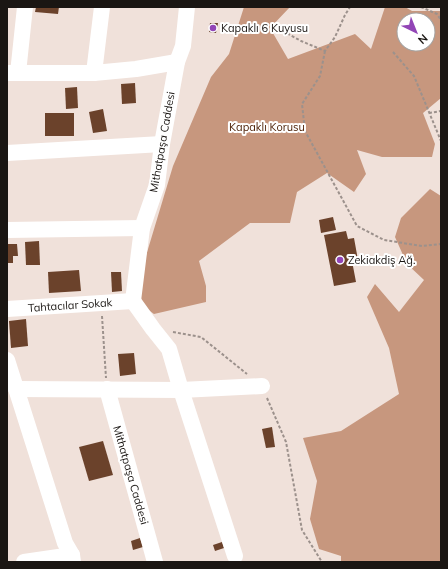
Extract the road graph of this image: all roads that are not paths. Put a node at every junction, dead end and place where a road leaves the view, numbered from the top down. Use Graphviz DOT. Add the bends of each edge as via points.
graph roads {
  1 [pos="25,7"];
  2 [pos="102,7"];
  3 [pos="187,7"];
  4 [pos="177,62"];
  5 [pos="13,73"];
  6 [pos="94,73"];
  7 [pos="162,144"];
  8 [pos="7,153"];
  9 [pos="142,228"];
  10 [pos="7,230"];
  11 [pos="133,301"];
  12 [pos="7,310"];
  13 [pos="7,360"];
  14 [pos="262,386"];
  15 [pos="16,389"];
  16 [pos="107,389"];
  17 [pos="181,390"];
  18 [pos="235,556"];
  19 [pos="72,558"];
  20 [pos="24,562"];
  21 [pos="155,562"];
  1 -- 5 [label="street"];
  2 -- 6 [label="street"];
  3 -- 4 [label="street, Mithatpaşa Caddesi" via="183,46"];
  4 -- 6 [label="street"];
  4 -- 7 [label="street, Mithatpaşa Caddesi"];
  5 -- 6 [label="street"];
  7 -- 8 [label="street"];
  7 -- 9 [label="street, Mithatpaşa Caddesi" via="156,186"];
  9 -- 10 [label="street"];
  9 -- 11 [label="street, Mithatpaşa Caddesi"];
  11 -- 12 [label="street, Tahtacılar Sokak"];
  11 -- 17 [label="street" via="169,349"];
  13 -- 15 [label="street"];
  14 -- 17 [label="street"];
  15 -- 16 [label="street"];
  15 -- 19 [label="street"];
  16 -- 17 [label="street"];
  16 -- 21 [label="street, Mithatpaşa Caddesi"];
  17 -- 18 [label="street"];
  19 -- 20 [label="street"];
}
